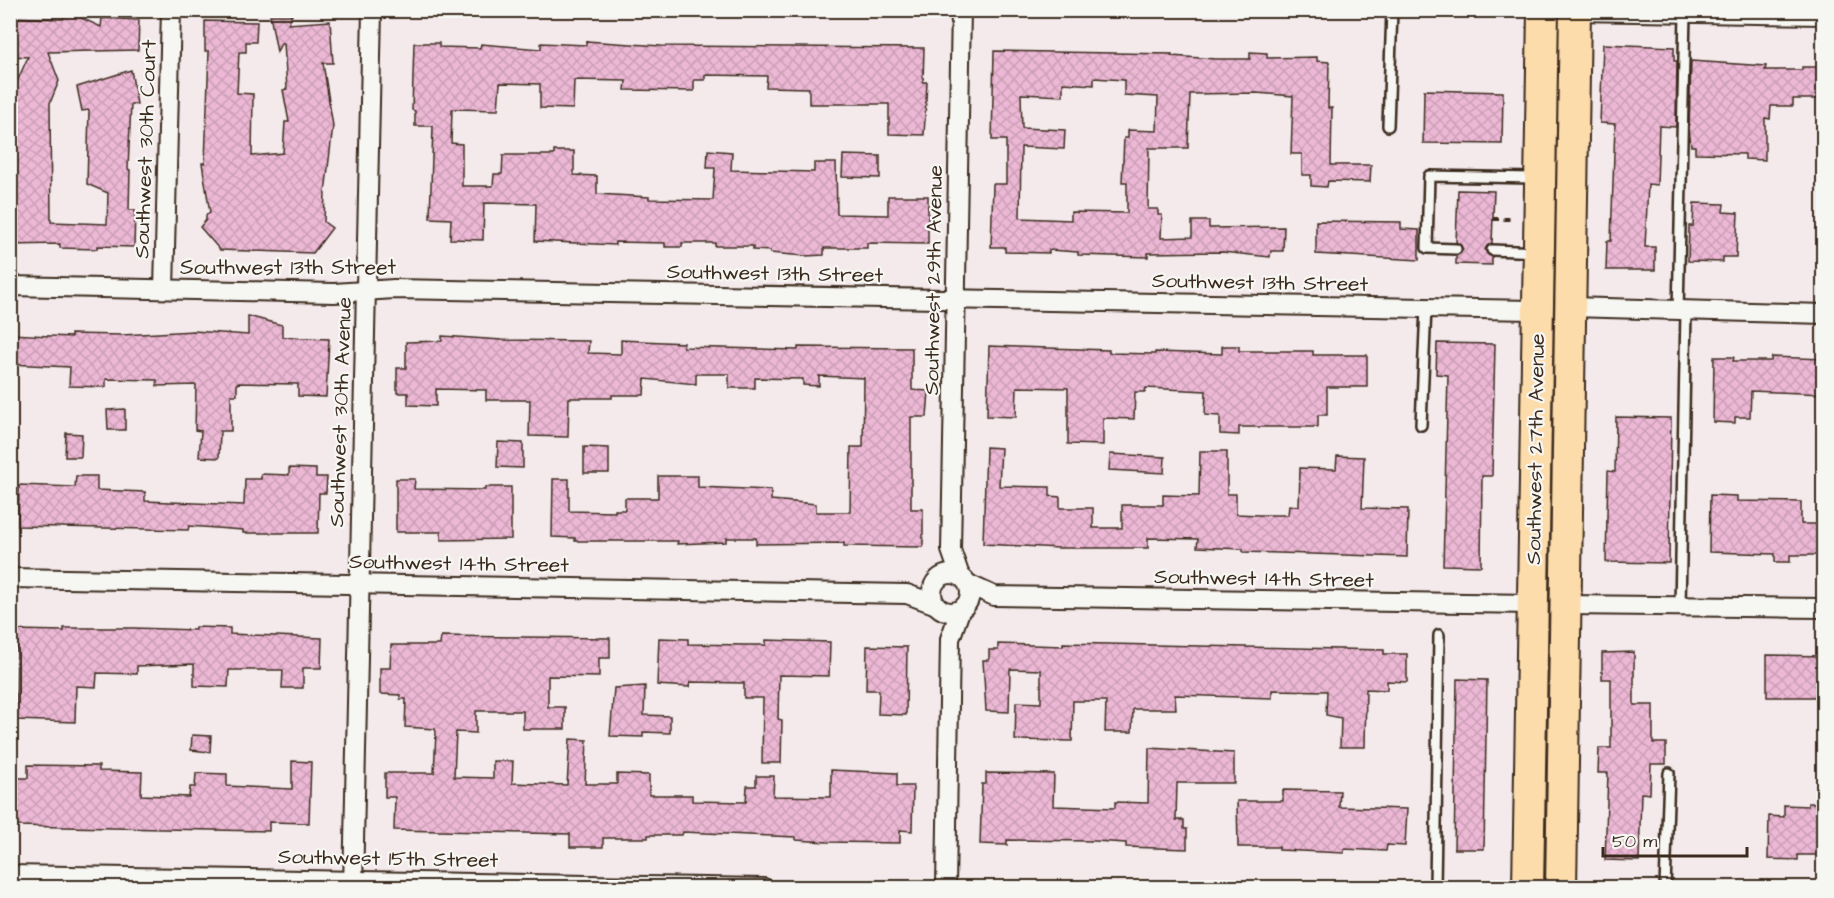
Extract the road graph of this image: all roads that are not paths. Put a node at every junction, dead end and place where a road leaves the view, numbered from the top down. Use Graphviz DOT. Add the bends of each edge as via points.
graph roads {
  1 [pos="171,10"];
  2 [pos="372,10"];
  3 [pos="961,10"];
  4 [pos="1392,10"];
  5 [pos="1543,10"];
  6 [pos="1575,11"];
  7 [pos="1685,14"];
  8 [pos="1824,15"];
  9 [pos="1388,126"];
  10 [pos="1540,178"];
  11 [pos="1456,249"];
  12 [pos="1492,250"];
  13 [pos="1539,252"];
  14 [pos="10,286"];
  15 [pos="164,289"];
  16 [pos="366,291"];
  17 [pos="955,298"];
  18 [pos="1426,307"];
  19 [pos="1570,307"];
  20 [pos="1538,310"];
  21 [pos="1682,312"];
  22 [pos="1824,314"];
  23 [pos="1421,424"];
  24 [pos="1533,568"];
  25 [pos="10,578"];
  26 [pos="951,580"];
  27 [pos="357,584"];
  28 [pos="907,594"];
  29 [pos="994,596"];
  30 [pos="1533,604"];
  31 [pos="1566,605"];
  32 [pos="951,607"];
  33 [pos="1680,607"];
  34 [pos="1824,608"];
  35 [pos="1439,635"];
  36 [pos="1566,644"];
  37 [pos="1669,773"];
  38 [pos="10,874"];
  39 [pos="353,884"];
  40 [pos="764,888"];
  41 [pos="945,888"];
  42 [pos="1435,888"];
  43 [pos="1528,888"];
  44 [pos="1561,888"];
  45 [pos="1665,888"];
  1 -- 15 [label="street, Southwest 30th Court"];
  2 -- 16 [label="street, Southwest 30th Avenue"];
  3 -- 17 [label="street, Southwest 29th Avenue"];
  4 -- 9 [label="lane"];
  5 -- 10 [label="highway, Southwest 27th Avenue"];
  6 -- 7 [label="street"];
  6 -- 19 [label="highway, Southwest 27th Avenue"];
  7 -- 8 [label="street"];
  7 -- 21 [label="lane"];
  10 -- 11 [label="lane" via="1429,176 1427,248"];
  10 -- 13 [label="highway, Southwest 27th Avenue"];
  12 -- 13 [label="lane"];
  13 -- 20 [label="highway, Southwest 27th Avenue"];
  14 -- 15 [label="street, Southwest 13th Street"];
  15 -- 16 [label="street, Southwest 13th Street"];
  16 -- 17 [label="street, Southwest 13th Street"];
  16 -- 27 [label="street, Southwest 30th Avenue"];
  17 -- 18 [label="street, Southwest 13th Street"];
  17 -- 26 [label="street, Southwest 29th Avenue"];
  18 -- 20 [label="street, Southwest 13th Street"];
  18 -- 23 [label="lane"];
  19 -- 21 [label="street"];
  19 -- 31 [label="highway, Southwest 27th Avenue"];
  20 -- 24 [label="highway, Southwest 27th Avenue"];
  21 -- 22 [label="street"];
  21 -- 33 [label="lane"];
  24 -- 30 [label="highway, Southwest 27th Avenue"];
  24 -- 31 [label="highway" via="1547,592"];
  25 -- 27 [label="street, Southwest 14th Street"];
  26 -- 28 [label="street, Southwest 14th Street"];
  26 -- 29 [label="street, Southwest 14th Street"];
  26 -- 32 [label="street" via="970,591"];
  26 -- 32 [label="street" via="932,597"];
  27 -- 28 [label="street, Southwest 14th Street"];
  27 -- 39 [label="street, Southwest 30th Avenue"];
  28 -- 32 [label="street, Southwest 14th Street"];
  29 -- 30 [label="street, Southwest 14th Street"];
  29 -- 32 [label="street, Southwest 14th Street" via="986,602"];
  30 -- 36 [label="highway" via="1550,618"];
  30 -- 43 [label="highway, Southwest 27th Avenue"];
  31 -- 33 [label="street"];
  31 -- 36 [label="highway, Southwest 27th Avenue"];
  32 -- 41 [label="street"];
  33 -- 34 [label="street"];
  35 -- 42 [label="lane"];
  36 -- 44 [label="highway, Southwest 27th Avenue"];
  37 -- 45 [label="lane"];
  38 -- 39 [label="street, Southwest 15th Street"];
  39 -- 40 [label="street, Southwest 15th Street"];
}
